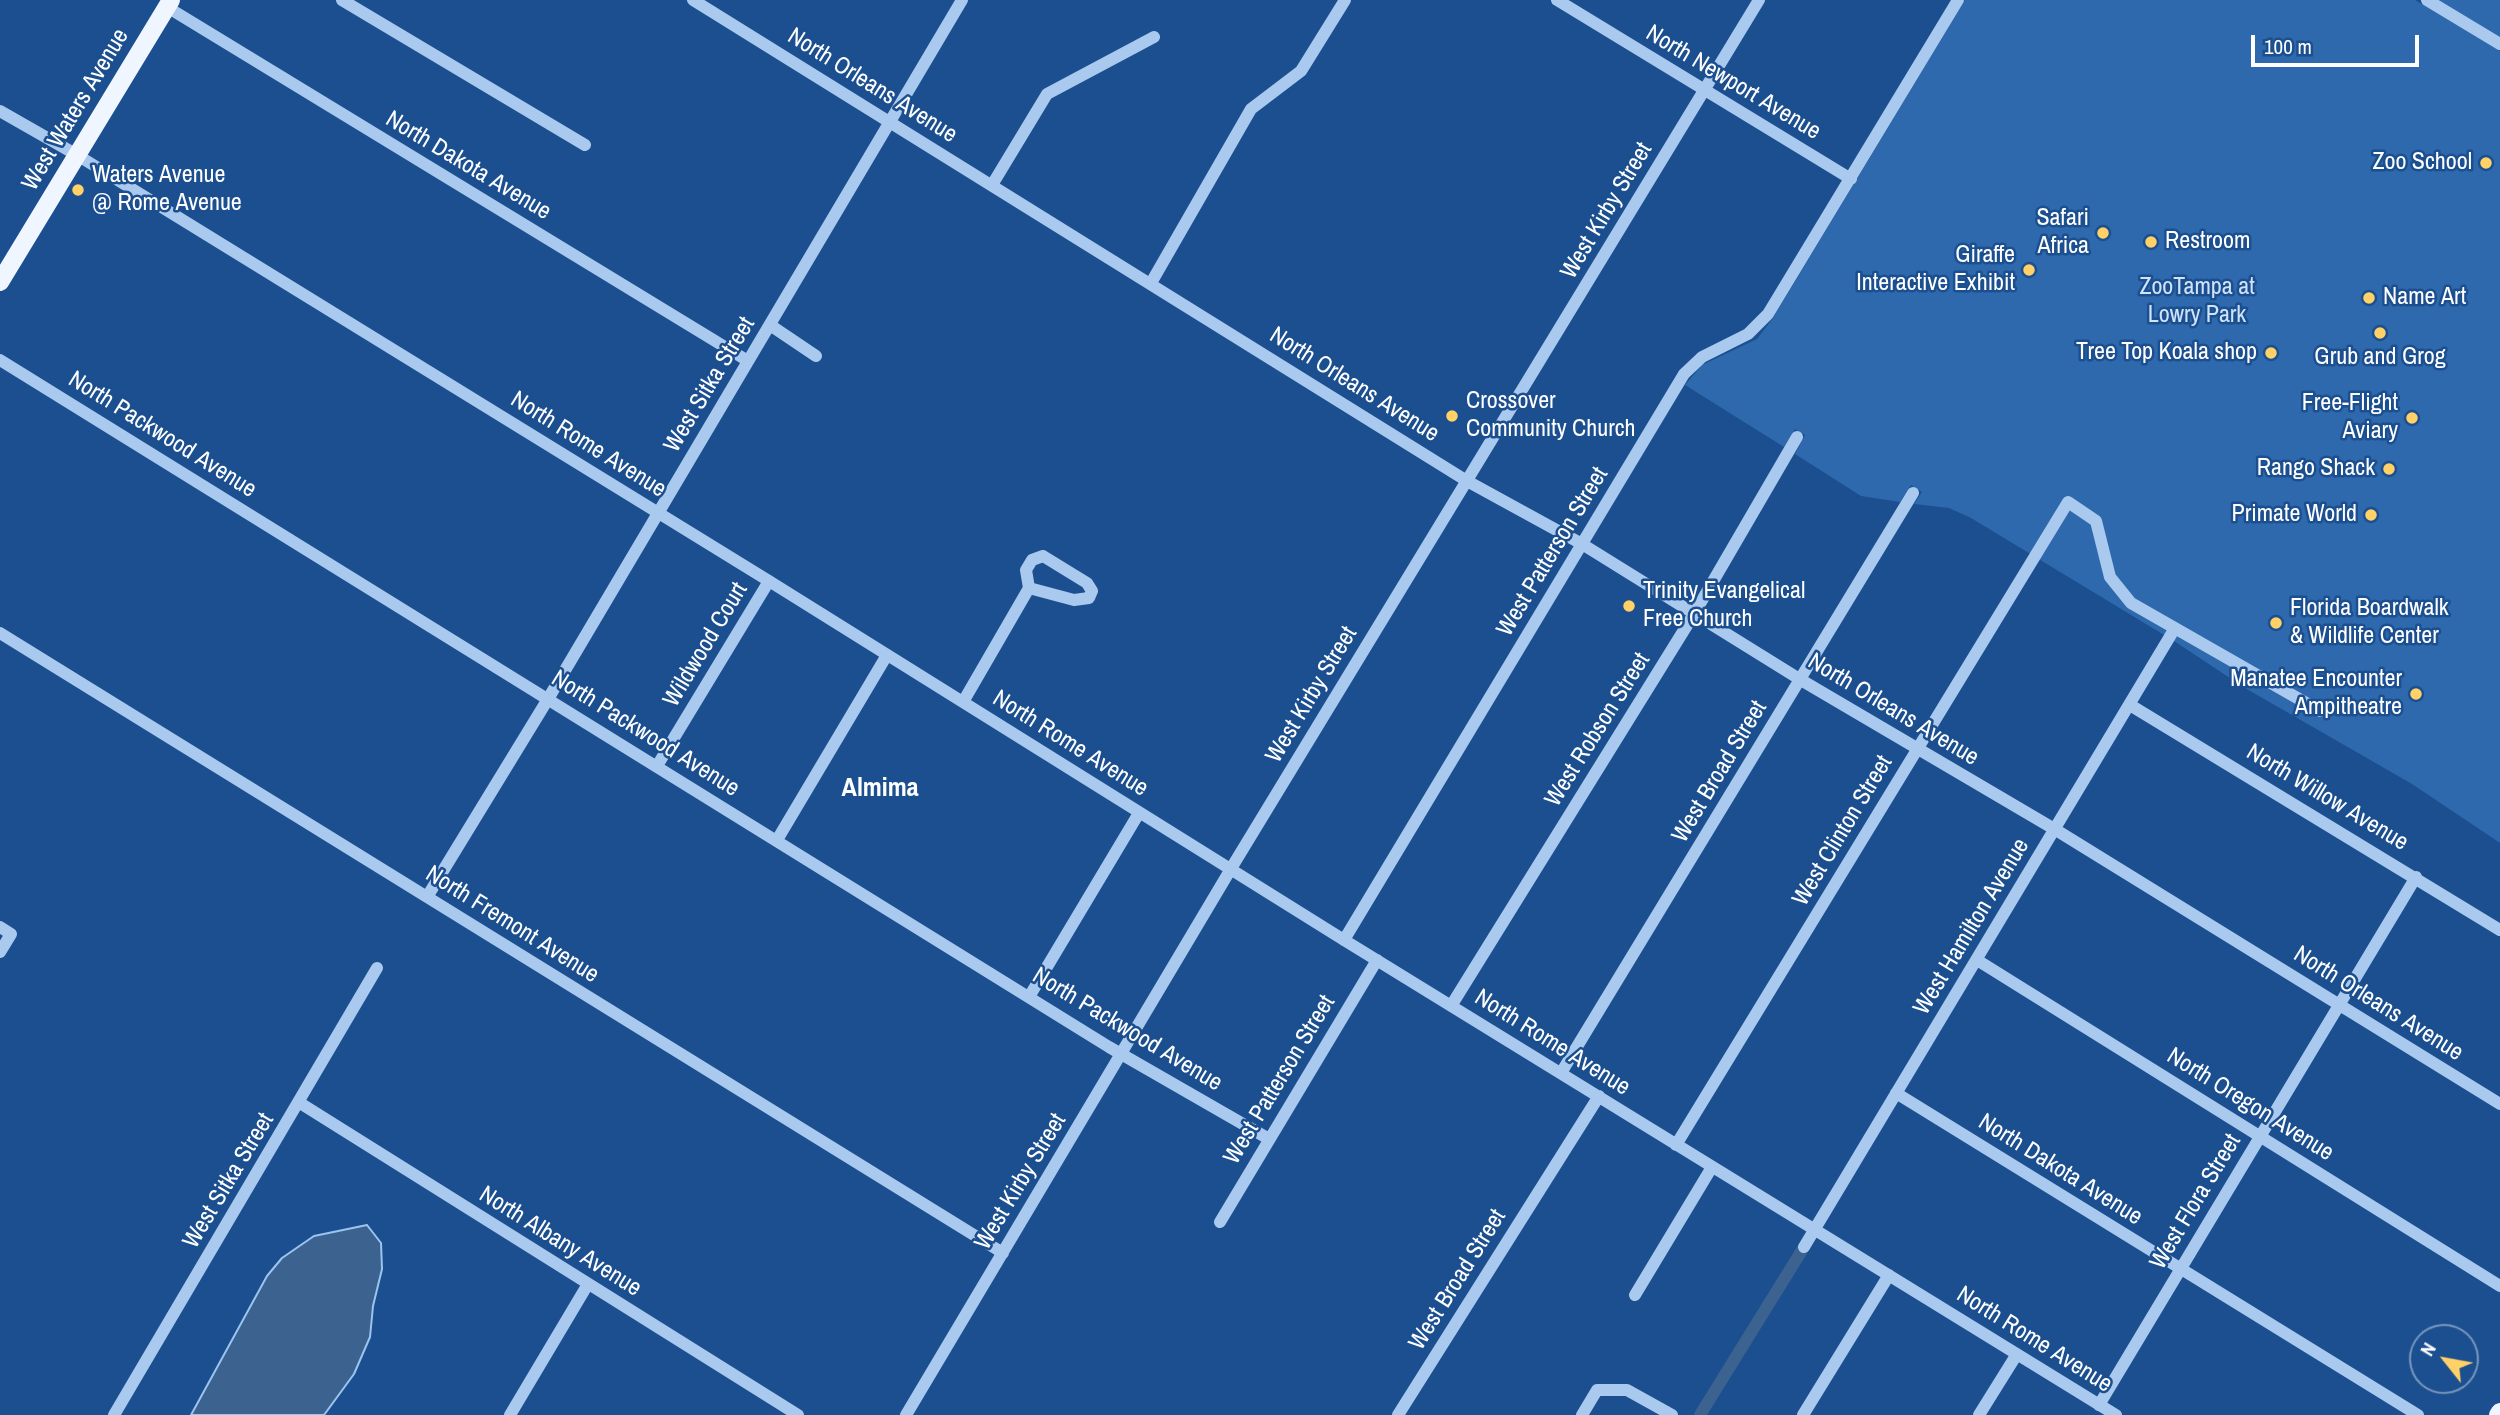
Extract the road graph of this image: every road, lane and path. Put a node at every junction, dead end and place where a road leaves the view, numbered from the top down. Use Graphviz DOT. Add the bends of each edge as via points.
graph roads {
  1 [pos="342,0"];
  2 [pos="693,0"];
  3 [pos="962,0"];
  4 [pos="1345,0"];
  5 [pos="1557,0"];
  6 [pos="1759,0"];
  7 [pos="1958,0"];
  8 [pos="2427,0"];
  9 [pos="169,4"];
  10 [pos="1154,37"];
  11 [pos="2500,44"];
  12 [pos="1704,90"];
  13 [pos="0,111"];
  14 [pos="889,122"];
  15 [pos="585,145"];
  16 [pos="77,155"];
  17 [pos="1851,179"];
  18 [pos="992,185"];
  19 [pos="0,282"];
  20 [pos="1151,283"];
  21 [pos="769,325"];
  22 [pos="816,356"];
  23 [pos="0,360"];
  24 [pos="748,361"];
  25 [pos="1797,438"];
  26 [pos="1467,481"];
  27 [pos="1913,493"];
  28 [pos="659,513"];
  29 [pos="1582,544"];
  30 [pos="769,581"];
  31 [pos="1029,588"];
  32 [pos="1694,614"];
  33 [pos="2175,628"];
  34 [pos="0,633"];
  35 [pos="887,655"];
  36 [pos="1801,680"];
  37 [pos="548,699"];
  38 [pos="962,702"];
  39 [pos="2130,705"];
  40 [pos="2320,711"];
  41 [pos="1918,749"];
  42 [pos="657,766"];
  43 [pos="1139,813"];
  44 [pos="2056,830"];
  45 [pos="777,840"];
  46 [pos="1231,870"];
  47 [pos="2416,877"];
  48 [pos="426,897"];
  49 [pos="6,930"];
  50 [pos="2500,930"];
  51 [pos="1344,940"];
  52 [pos="0,952"];
  53 [pos="1377,960"];
  54 [pos="1977,960"];
  55 [pos="377,968"];
  56 [pos="1029,997"];
  57 [pos="2339,1004"];
  58 [pos="1451,1006"];
  59 [pos="1121,1053"];
  60 [pos="1561,1073"];
  61 [pos="1896,1093"];
  62 [pos="1599,1096"];
  63 [pos="300,1103"];
  64 [pos="2500,1104"];
  65 [pos="2260,1136"];
  66 [pos="1269,1139"];
  67 [pos="1676,1145"];
  68 [pos="1712,1167"];
  69 [pos="1220,1222"];
  70 [pos="1815,1228"];
  71 [pos="1804,1247"];
  72 [pos="1003,1253"];
  73 [pos="2181,1269"];
  74 [pos="1889,1275"];
  75 [pos="588,1284"];
  76 [pos="2500,1286"];
  77 [pos="1635,1295"];
  78 [pos="2017,1353"];
  79 [pos="2099,1405"];
  80 [pos="114,1415"];
  81 [pos="510,1415"];
  82 [pos="798,1415"];
  83 [pos="906,1415"];
  84 [pos="1398,1415"];
  85 [pos="1582,1415"];
  86 [pos="1672,1415"];
  87 [pos="1803,1415"];
  88 [pos="1979,1415"];
  89 [pos="2116,1415"];
  90 [pos="2418,1415"];
  1 -- 15 [label="street"];
  2 -- 14 [label="street, North Orleans Avenue"];
  3 -- 14 [label="street, West Sitka Street"];
  4 -- 20 [label="street" via="1301,71 1251,108"];
  5 -- 12 [label="street, North Newport Avenue"];
  6 -- 12 [label="street, West Kirby Street"];
  7 -- 17 [label="street, West Patterson Street"];
  8 -- 11 [label="street"];
  9 -- 16 [label="main road, West Waters Avenue"];
  9 -- 24 [label="street, North Dakota Avenue"];
  10 -- 18 [label="street" via="1048,94"];
  12 -- 17 [label="street, North Newport Avenue"];
  12 -- 26 [label="street, West Kirby Street"];
  13 -- 16 [label="street, North Rome Avenue"];
  14 -- 18 [label="street, North Orleans Avenue"];
  14 -- 21 [label="street, West Sitka Street"];
  16 -- 19 [label="main road, West Waters Avenue"];
  16 -- 28 [label="street, North Rome Avenue"];
  17 -- 29 [label="street, West Patterson Street" via="1762,321 1741,338 1702,357 1684,374"];
  18 -- 20 [label="street, North Orleans Avenue"];
  20 -- 26 [label="street, North Orleans Avenue"];
  21 -- 22 [label="street"];
  21 -- 24 [label="street, West Sitka Street"];
  23 -- 37 [label="street, North Packwood Avenue"];
  24 -- 28 [label="street, West Sitka Street"];
  25 -- 32 [label="street, West Robson Street"];
  26 -- 29 [label="street, North Orleans Avenue"];
  26 -- 46 [label="street, West Kirby Street"];
  27 -- 36 [label="street, West Broad Street"];
  28 -- 30 [label="street, North Rome Avenue"];
  28 -- 37 [label="street, West Sitka Street"];
  29 -- 32 [label="street, North Orleans Avenue"];
  29 -- 51 [label="street, West Patterson Street"];
  30 -- 35 [label="street, North Rome Avenue"];
  30 -- 42 [label="street, Wildwood Court"];
  31 -- 31 [label="street" via="1026,570 1032,560 1042,556 1082,578 1092,592 1079,601"];
  31 -- 38 [label="street"];
  32 -- 36 [label="street, North Orleans Avenue"];
  32 -- 58 [label="street, West Robson Street"];
  33 -- 39 [label="street, West Hamilton Avenue"];
  33 -- 40 [label="street"];
  33 -- 41 [label="street, West Clinton Street" via="2131,603 2110,578 2096,521 2068,502"];
  34 -- 48 [label="street, North Fremont Avenue"];
  35 -- 38 [label="street, North Rome Avenue"];
  35 -- 45 [label="street"];
  36 -- 41 [label="street, North Orleans Avenue"];
  36 -- 60 [label="street, West Broad Street"];
  37 -- 42 [label="street, North Packwood Avenue"];
  37 -- 48 [label="street, West Sitka Street"];
  38 -- 43 [label="street, North Rome Avenue"];
  39 -- 44 [label="street, West Hamilton Avenue"];
  39 -- 47 [label="street, North Willow Avenue"];
  41 -- 44 [label="street, North Orleans Avenue"];
  41 -- 67 [label="street, West Clinton Street"];
  42 -- 45 [label="street, North Packwood Avenue"];
  43 -- 46 [label="street, North Rome Avenue"];
  43 -- 56 [label="street"];
  44 -- 54 [label="street, West Hamilton Avenue"];
  44 -- 57 [label="street, North Orleans Avenue"];
  45 -- 56 [label="street, North Packwood Avenue"];
  46 -- 51 [label="street, North Rome Avenue"];
  46 -- 59 [label="street, West Kirby Street"];
  47 -- 50 [label="street, North Willow Avenue"];
  47 -- 57 [label="street, West Flora Street"];
  48 -- 72 [label="street, North Fremont Avenue"];
  49 -- 52 [label="street"];
  51 -- 53 [label="street, North Rome Avenue"];
  53 -- 58 [label="street, North Rome Avenue"];
  53 -- 66 [label="street, West Patterson Street"];
  54 -- 61 [label="street, West Hamilton Avenue"];
  54 -- 65 [label="street, North Oregon Avenue"];
  55 -- 63 [label="street, West Sitka Street"];
  56 -- 59 [label="street, North Packwood Avenue"];
  57 -- 64 [label="street, North Orleans Avenue"];
  57 -- 65 [label="street, West Flora Street"];
  58 -- 60 [label="street, North Rome Avenue"];
  59 -- 66 [label="street, North Packwood Avenue"];
  59 -- 72 [label="street, West Kirby Street"];
  60 -- 62 [label="street, North Rome Avenue"];
  61 -- 70 [label="street, West Hamilton Avenue"];
  61 -- 73 [label="street, North Dakota Avenue"];
  62 -- 67 [label="street, North Rome Avenue"];
  62 -- 84 [label="street, West Broad Street"];
  63 -- 75 [label="street, North Albany Avenue"];
  63 -- 80 [label="street, West Sitka Street"];
  65 -- 73 [label="street, West Flora Street"];
  65 -- 76 [label="street, North Oregon Avenue"];
  66 -- 69 [label="street, West Patterson Street"];
  67 -- 68 [label="street, North Rome Avenue"];
  68 -- 70 [label="street, North Rome Avenue"];
  68 -- 77 [label="street"];
  70 -- 71 [label="street, West Hamilton Avenue"];
  70 -- 74 [label="street, North Rome Avenue"];
  72 -- 83 [label="street, West Kirby Street"];
  73 -- 79 [label="street, West Flora Street"];
  73 -- 90 [label="street, North Dakota Avenue"];
  74 -- 78 [label="street, North Rome Avenue"];
  74 -- 87 [label="street"];
  75 -- 81 [label="street"];
  75 -- 82 [label="street, North Albany Avenue"];
  78 -- 79 [label="street, North Rome Avenue"];
  78 -- 88 [label="street"];
  79 -- 89 [label="street, North Rome Avenue"];
  85 -- 86 [label="street" via="1597,1390 1627,1390"];
}
